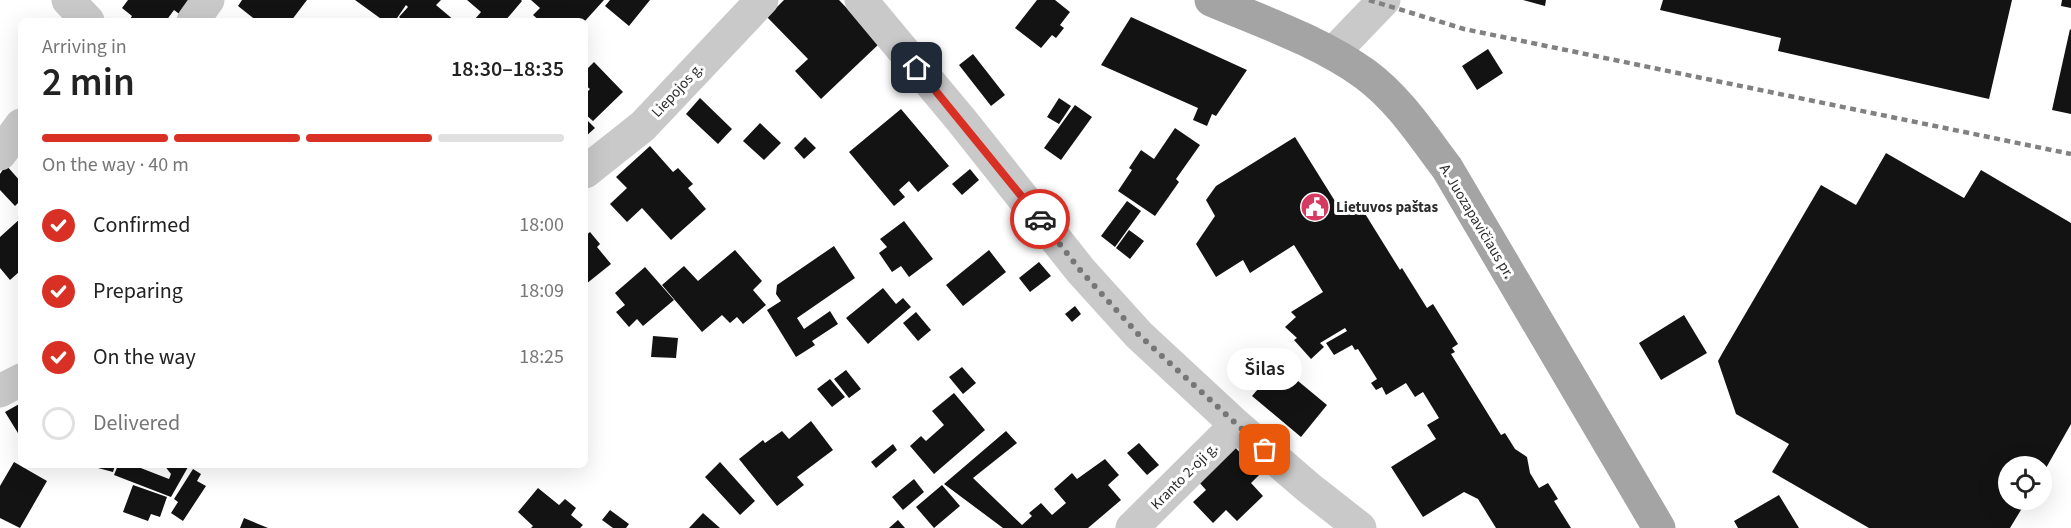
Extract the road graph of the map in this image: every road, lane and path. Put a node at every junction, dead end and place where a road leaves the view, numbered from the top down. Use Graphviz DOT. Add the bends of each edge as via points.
graph roads {
  1 [pos="68,0"];
  2 [pos="208,0"];
  3 [pos="762,0"];
  4 [pos="861,0"];
  5 [pos="1211,0"];
  6 [pos="1383,0"];
  7 [pos="85,18"];
  8 [pos="195,18"];
  9 [pos="1333,52"];
  10 [pos="18,129"];
  11 [pos="0,154"];
  12 [pos="588,170"];
  13 [pos="18,382"];
  14 [pos="0,391"];
  15 [pos="1236,425"];
  16 [pos="1132,528"];
  17 [pos="1360,528"];
  18 [pos="1659,528"];
  1 -- 7 [label="street"];
  2 -- 8 [label="street"];
  3 -- 12 [label="street, Liepojos g." via="643,126"];
  4 -- 15 [label="street" via="1081,271 1139,335"];
  5 -- 9 [label="main road, A. Juozapavičiaus pr."];
  6 -- 9 [label="street"];
  9 -- 18 [label="main road, A. Juozapavičiaus pr." via="1366,75 1407,114 1447,168"];
  10 -- 11 [label="street"];
  13 -- 14 [label="street"];
  15 -- 16 [label="street, Kranto 2-oji g."];
  15 -- 17 [label="street"];
}
